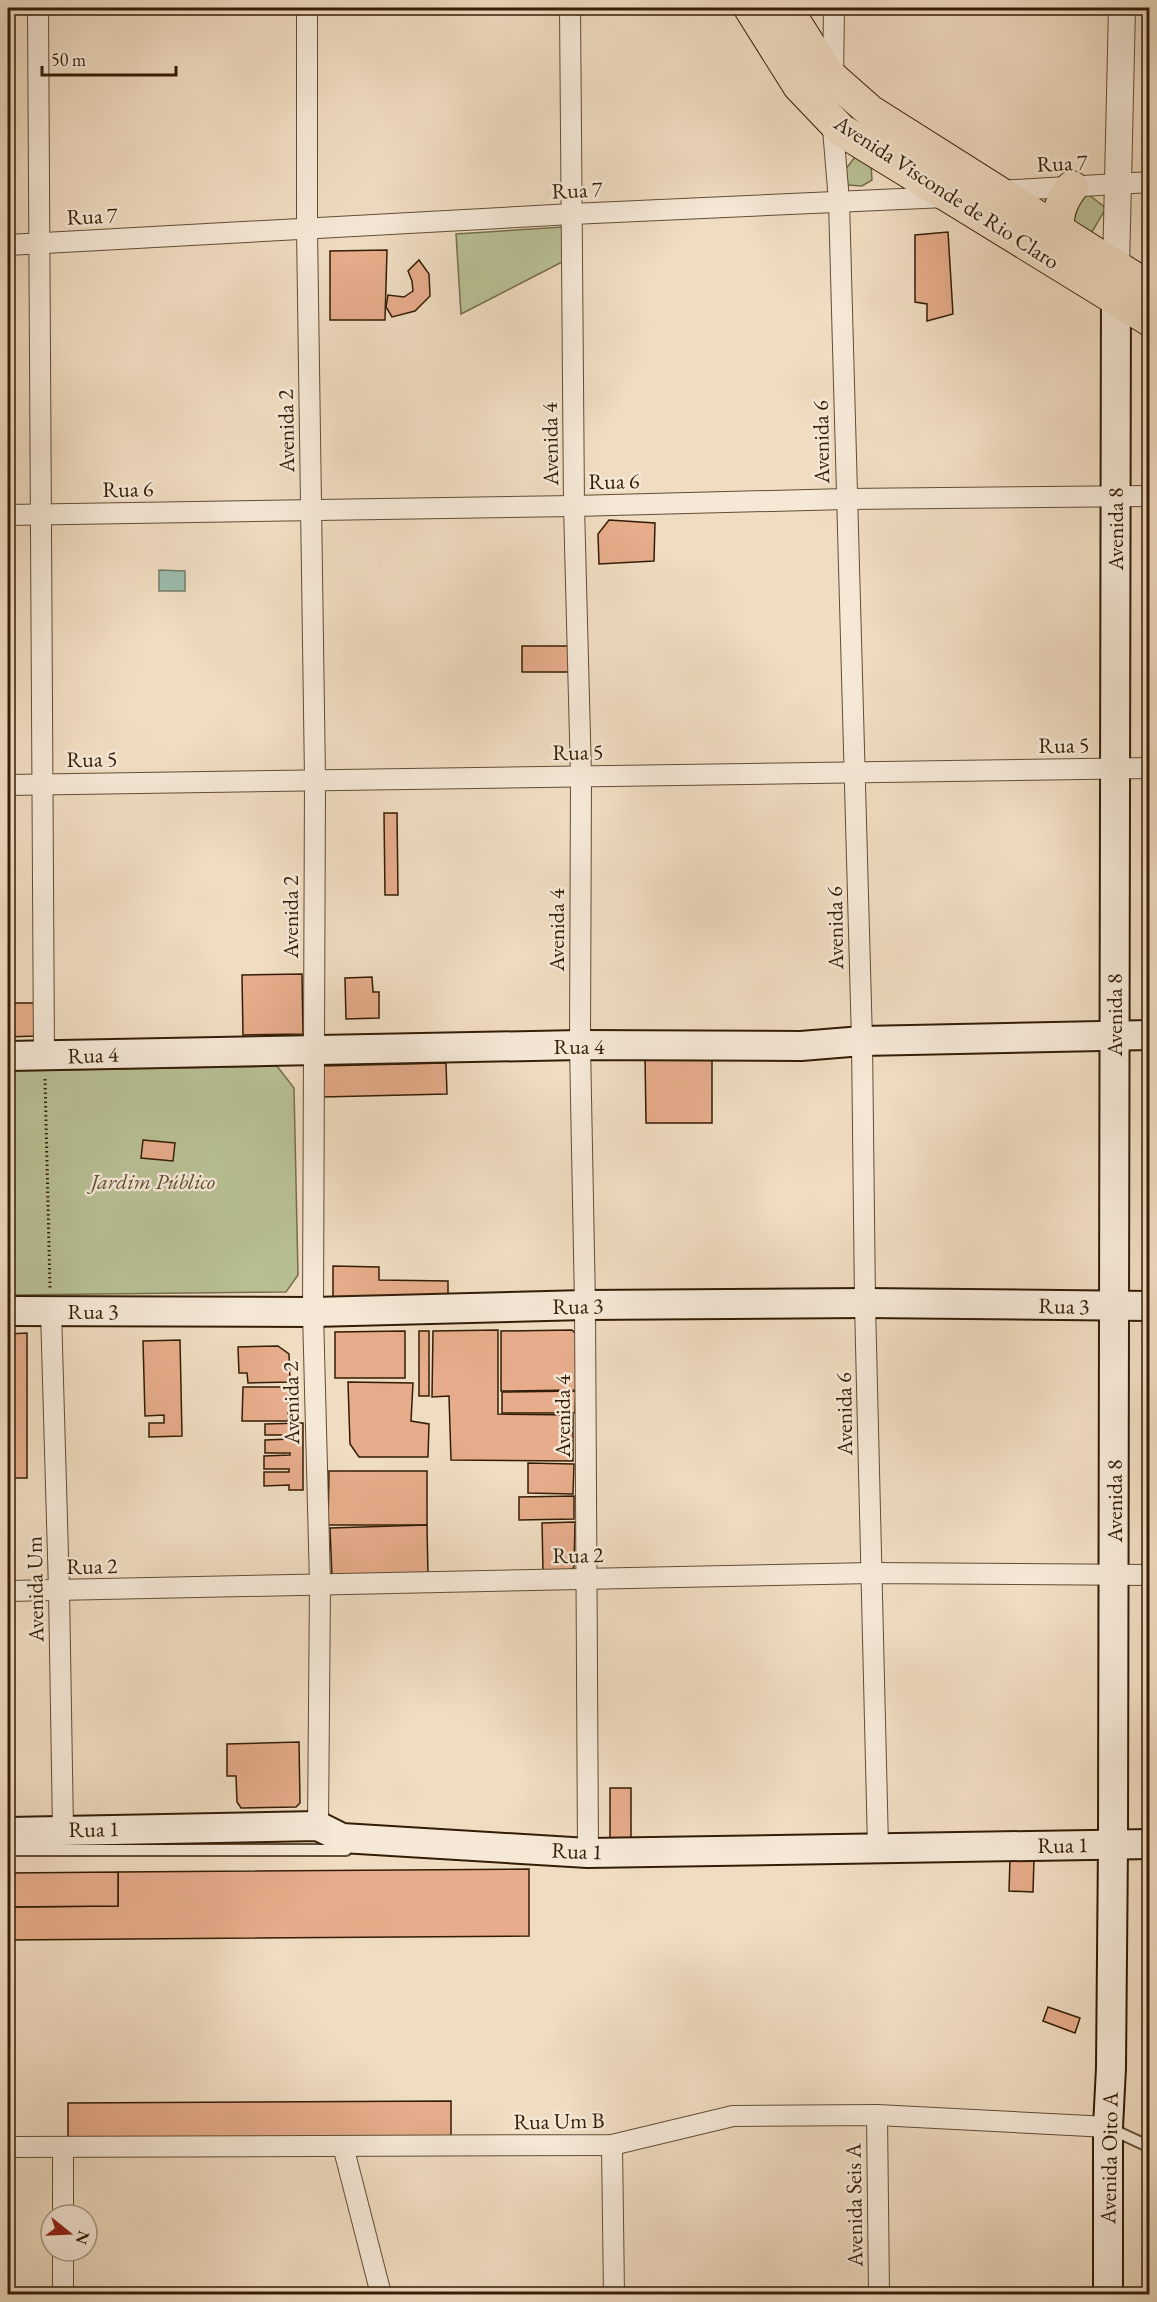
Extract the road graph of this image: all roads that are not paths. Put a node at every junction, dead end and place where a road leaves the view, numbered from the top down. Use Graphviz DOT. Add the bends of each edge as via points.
graph roads {
  1 [pos="38,8"];
  2 [pos="307,8"];
  3 [pos="570,8"];
  4 [pos="750,8"];
  5 [pos="786,8"];
  6 [pos="834,8"];
  7 [pos="1122,8"];
  8 [pos="833,79"];
  9 [pos="832,121"];
  10 [pos="1149,182"];
  11 [pos="1118,184"];
  12 [pos="1072,187"];
  13 [pos="996,191"];
  14 [pos="950,197"];
  15 [pos="839,201"];
  16 [pos="572,214"];
  17 [pos="307,229"];
  18 [pos="1057,230"];
  19 [pos="40,243"];
  20 [pos="8,245"];
  21 [pos="1116,268"];
  22 [pos="1149,288"];
  23 [pos="1116,299"];
  24 [pos="1149,320"];
  25 [pos="1115,496"];
  26 [pos="1149,496"];
  27 [pos="846,499"];
  28 [pos="574,506"];
  29 [pos="312,509"];
  30 [pos="8,515"];
  31 [pos="42,515"];
  32 [pos="1115,768"];
  33 [pos="1149,768"];
  34 [pos="855,773"];
  35 [pos="581,776"];
  36 [pos="315,779"];
  37 [pos="43,784"];
  38 [pos="8,785"];
  39 [pos="1149,1035"];
  40 [pos="1114,1036"];
  41 [pos="862,1041"];
  42 [pos="580,1045"];
  43 [pos="313,1049"];
  44 [pos="8,1056"];
  45 [pos="44,1056"];
  46 [pos="865,1304"];
  47 [pos="585,1305"];
  48 [pos="1114,1306"];
  49 [pos="1149,1306"];
  50 [pos="8,1311"];
  51 [pos="51,1311"];
  52 [pos="313,1312"];
  53 [pos="872,1573"];
  54 [pos="1114,1575"];
  55 [pos="1149,1575"];
  56 [pos="587,1579"];
  57 [pos="320,1584"];
  58 [pos="59,1590"];
  59 [pos="8,1591"];
  60 [pos="318,1826"];
  61 [pos="63,1830"];
  62 [pos="8,1832"];
  63 [pos="1149,1844"];
  64 [pos="1113,1845"];
  65 [pos="878,1847"];
  66 [pos="526,1849"];
  67 [pos="8,1850"];
  68 [pos="588,1852"];
  69 [pos="1111,2022"];
  70 [pos="877,2115"];
  71 [pos="1108,2127"];
  72 [pos="612,2145"];
  73 [pos="63,2146"];
  74 [pos="343,2146"];
  75 [pos="8,2147"];
  76 [pos="1149,2147"];
  77 [pos="63,2203"];
  78 [pos="63,2263"];
  79 [pos="63,2295"];
  80 [pos="381,2295"];
  81 [pos="614,2295"];
  82 [pos="879,2295"];
  83 [pos="1108,2295"];
  1 -- 19 [label="street"];
  2 -- 17 [label="street, Avenida 2"];
  3 -- 16 [label="street, Avenida 4"];
  4 -- 9 [label="main road, Avenida Visconde de Rio Claro" via="799,86"];
  5 -- 8 [label="main road, Avenida Visconde de Rio Claro"];
  6 -- 8 [label="street, Avenida 6"];
  7 -- 11 [label="street, Avenida 8"];
  8 -- 9 [label="street, Avenida 6"];
  8 -- 13 [label="main road, Avenida Visconde de Rio Claro" via="870,111"];
  9 -- 14 [label="main road, Avenida Visconde de Rio Claro"];
  9 -- 15 [label="street, Avenida 6"];
  10 -- 11 [label="street, Rua 7"];
  11 -- 12 [label="street, Rua 7"];
  11 -- 21 [label="street, Avenida 8"];
  12 -- 13 [label="street, Rua 7"];
  12 -- 18 [label="main road" via="1062,201"];
  13 -- 14 [label="street, Rua 7"];
  13 -- 18 [label="main road, Avenida Visconde de Rio Claro"];
  14 -- 15 [label="street, Rua 7"];
  14 -- 23 [label="main road, Avenida Visconde de Rio Claro"];
  15 -- 16 [label="street, Rua 7"];
  15 -- 27 [label="street, Avenida 6"];
  16 -- 17 [label="street, Rua 7"];
  16 -- 28 [label="street, Avenida 4"];
  17 -- 19 [label="street, Rua 7"];
  17 -- 29 [label="street, Avenida 2"];
  18 -- 21 [label="main road, Avenida Visconde de Rio Claro"];
  19 -- 20 [label="street, Rua 7"];
  19 -- 31 [label="street"];
  21 -- 22 [label="main road, Avenida Visconde de Rio Claro"];
  21 -- 23 [label="main road, Avenida 8"];
  23 -- 24 [label="main road, Avenida Visconde de Rio Claro"];
  23 -- 25 [label="main road, Avenida 8"];
  25 -- 26 [label="street, Rua 6"];
  25 -- 27 [label="street, Rua 6"];
  25 -- 32 [label="main road, Avenida 8"];
  27 -- 28 [label="street, Rua 6"];
  27 -- 34 [label="street, Avenida 6"];
  28 -- 29 [label="street, Rua 6"];
  28 -- 35 [label="street, Avenida 4"];
  29 -- 31 [label="street, Rua 6"];
  29 -- 36 [label="street, Avenida 2"];
  30 -- 31 [label="street, Rua 6"];
  31 -- 37 [label="street"];
  32 -- 33 [label="street, Rua 5"];
  32 -- 34 [label="street, Rua 5"];
  32 -- 40 [label="main road, Avenida 8"];
  34 -- 35 [label="street, Rua 5"];
  34 -- 41 [label="street, Avenida 6"];
  35 -- 36 [label="street, Rua 5"];
  35 -- 42 [label="street, Avenida 4"];
  36 -- 37 [label="street, Rua 5"];
  36 -- 43 [label="street, Avenida 2"];
  37 -- 38 [label="street, Rua 5"];
  37 -- 45 [label="street"];
  39 -- 40 [label="main road, Rua 4"];
  40 -- 41 [label="main road, Rua 4"];
  40 -- 48 [label="main road, Avenida 8"];
  41 -- 42 [label="main road, Rua 4" via="801,1046"];
  41 -- 46 [label="street, Avenida 6"];
  42 -- 43 [label="main road, Rua 4"];
  42 -- 47 [label="street, Avenida 4"];
  43 -- 45 [label="main road, Rua 4"];
  43 -- 52 [label="street, Avenida 2"];
  44 -- 45 [label="main road, Rua 4"];
  46 -- 47 [label="main road, Rua 3"];
  46 -- 48 [label="main road, Rua 3"];
  46 -- 53 [label="street, Avenida 6"];
  47 -- 52 [label="main road, Rua 3"];
  47 -- 56 [label="street, Avenida 4"];
  48 -- 49 [label="main road, Rua 3"];
  48 -- 54 [label="main road, Avenida 8"];
  50 -- 51 [label="main road, Rua 3"];
  51 -- 52 [label="main road, Rua 3"];
  51 -- 58 [label="street, Avenida Um"];
  52 -- 57 [label="street, Avenida 2"];
  53 -- 54 [label="street, Rua 2"];
  53 -- 56 [label="street, Rua 2"];
  53 -- 65 [label="street, Avenida 6"];
  54 -- 55 [label="street, Rua 2"];
  54 -- 64 [label="main road, Avenida 8"];
  56 -- 57 [label="street, Rua 2"];
  56 -- 68 [label="street, Avenida 4"];
  57 -- 58 [label="street, Rua 2"];
  57 -- 60 [label="street, Avenida 2"];
  58 -- 59 [label="street, Rua 2"];
  58 -- 61 [label="street, Avenida Um"];
  60 -- 61 [label="main road, Rua 1"];
  60 -- 66 [label="main road, Rua 1" via="342,1838"];
  61 -- 62 [label="main road, Rua 1"];
  63 -- 64 [label="main road, Rua 1"];
  64 -- 65 [label="main road, Rua 1"];
  64 -- 69 [label="main road, Avenida 8"];
  65 -- 68 [label="main road, Rua 1"];
  66 -- 67 [label="lane" via="510,1854"];
  66 -- 68 [label="main road, Rua 1"];
  69 -- 71 [label="main road, Avenida Oito A"];
  70 -- 71 [label="street, Rua Um B"];
  70 -- 72 [label="street, Rua Um B" via="733,2116"];
  70 -- 82 [label="street, Avenida Seis A"];
  71 -- 76 [label="lane"];
  71 -- 83 [label="main road, Avenida Oito A"];
  72 -- 74 [label="street, Rua Um B"];
  72 -- 81 [label="street"];
  73 -- 74 [label="street, Rua Um B"];
  73 -- 75 [label="street, Rua Um B"];
  73 -- 77 [label="street"];
  74 -- 80 [label="street"];
  78 -- 79 [label="street"];
}
